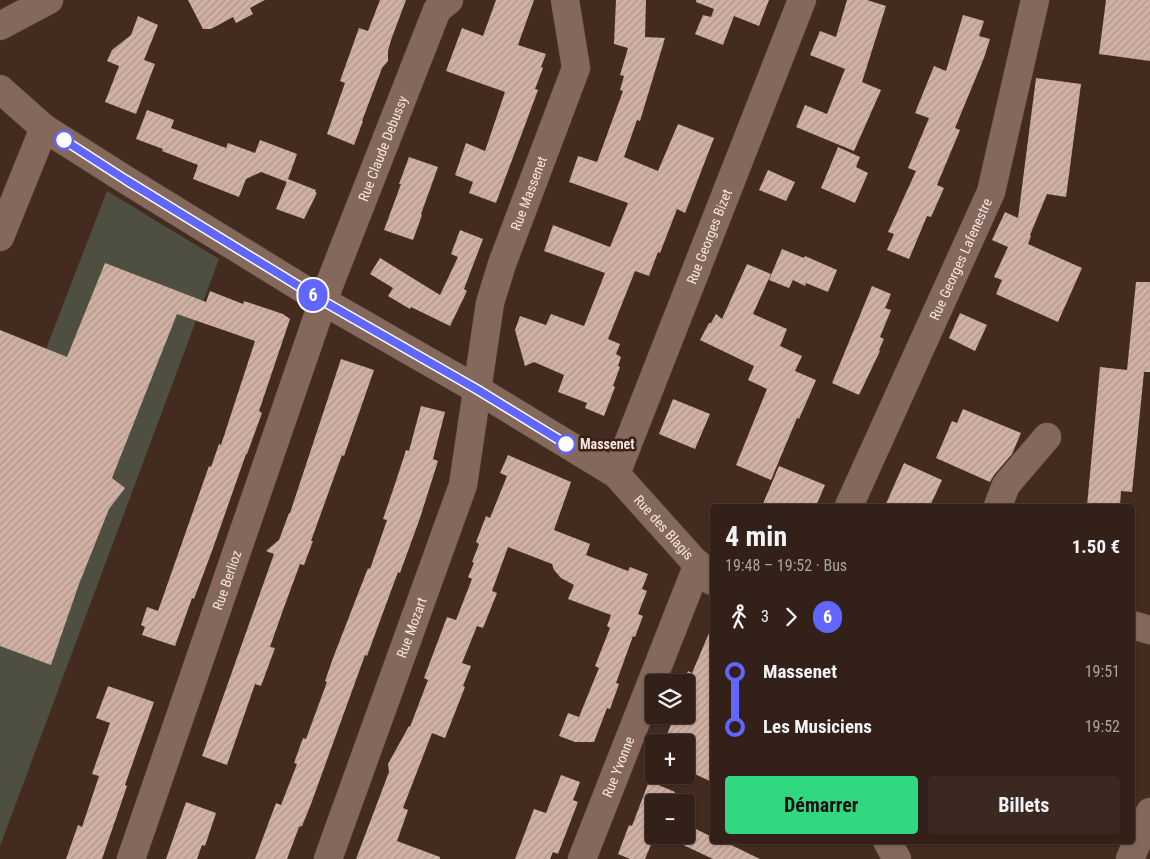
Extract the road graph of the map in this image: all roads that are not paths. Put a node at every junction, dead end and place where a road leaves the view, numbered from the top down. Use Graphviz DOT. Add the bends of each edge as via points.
graph roads {
  1 [pos="49,0"];
  2 [pos="449,0"];
  3 [pos="565,0"];
  4 [pos="802,0"];
  5 [pos="1035,0"];
  6 [pos="0,26"];
  7 [pos="0,89"];
  8 [pos="44,128"];
  9 [pos="0,237"];
  10 [pos="323,301"];
  11 [pos="478,390"];
  12 [pos="1047,437"];
  13 [pos="616,474"];
  14 [pos="850,504"];
  15 [pos="999,504"];
  16 [pos="705,573"];
  17 [pos="1135,625"];
  18 [pos="1150,630"];
  19 [pos="1150,812"];
  20 [pos="889,844"];
  21 [pos="131,859"];
  22 [pos="328,859"];
  23 [pos="582,859"];
  24 [pos="897,859"];
  25 [pos="1130,859"];
  1 -- 6 [label="street"];
  2 -- 10 [label="street, Rue Claude Debussy" via="437,10"];
  3 -- 11 [label="street, Rue Massenet" via="576,68 492,295"];
  4 -- 13 [label="street, Rue Georges Bizet"];
  5 -- 14 [label="street, Rue Georges Lafenestre" via="991,192"];
  7 -- 8 [label="street, Rue des Blagis"];
  8 -- 9 [label="street"];
  8 -- 10 [label="street, Rue des Blagis"];
  10 -- 11 [label="street, Rue des Blagis"];
  10 -- 21 [label="street, Rue Berlioz"];
  11 -- 13 [label="street, Rue des Blagis"];
  11 -- 22 [label="street, Rue Mozart" via="463,486"];
  12 -- 15 [label="street" via="1006,485"];
  13 -- 16 [label="street, Rue des Blagis"];
  16 -- 23 [label="street, Rue Yvonne"];
  17 -- 18 [label="street"];
  19 -- 25 [label="street"];
  20 -- 24 [label="street"];
}
